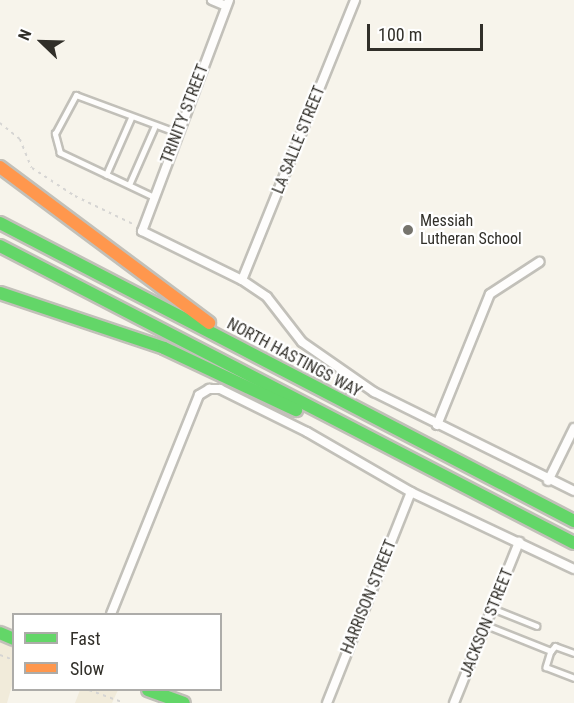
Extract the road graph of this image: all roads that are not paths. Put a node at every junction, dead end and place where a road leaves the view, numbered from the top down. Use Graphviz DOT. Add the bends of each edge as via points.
graph roads {
  1 [pos="212,0"];
  2 [pos="355,0"];
  3 [pos="228,3"];
  4 [pos="131,118"];
  5 [pos="154,128"];
  6 [pos="178,133"];
  7 [pos="0,167"];
  8 [pos="106,175"];
  9 [pos="129,185"];
  10 [pos="153,197"];
  11 [pos="0,223"];
  12 [pos="0,246"];
  13 [pos="539,262"];
  14 [pos="242,280"];
  15 [pos="0,293"];
  16 [pos="367,415"];
  17 [pos="437,425"];
  18 [pos="574,428"];
  19 [pos="548,481"];
  20 [pos="574,491"];
  21 [pos="411,492"];
  22 [pos="514,513"];
  23 [pos="574,521"];
  24 [pos="519,542"];
  25 [pos="574,543"];
  26 [pos="574,569"];
  27 [pos="492,608"];
  28 [pos="112,613"];
  29 [pos="486,625"];
  30 [pos="537,626"];
  31 [pos="550,651"];
  32 [pos="574,653"];
  33 [pos="574,678"];
  34 [pos="151,691"];
  35 [pos="184,703"];
  36 [pos="327,703"];
  37 [pos="456,703"];
  1 -- 3 [label="street"];
  2 -- 14 [label="street, LA SALLE STREET"];
  3 -- 6 [label="street, TRINITY STREET"];
  4 -- 5 [label="lane"];
  4 -- 8 [label="lane"];
  4 -- 8 [label="lane" via="76,95 58,125 57,151"];
  5 -- 6 [label="lane"];
  5 -- 9 [label="lane"];
  6 -- 10 [label="street, TRINITY STREET"];
  7 -- 16 [label="main road" via="198,316"];
  8 -- 9 [label="lane"];
  9 -- 10 [label="lane"];
  10 -- 14 [label="street, TRINITY STREET" via="141,227 143,232"];
  11 -- 16 [label="main road, NORTH HASTINGS WAY"];
  12 -- 22 [label="main road"];
  13 -- 17 [label="street" via="490,294"];
  14 -- 17 [label="street" via="267,297 312,350 374,392"];
  15 -- 22 [label="main road" via="164,348"];
  16 -- 23 [label="main road, NORTH HASTINGS WAY"];
  17 -- 19 [label="street"];
  18 -- 19 [label="street"];
  19 -- 20 [label="street"];
  21 -- 24 [label="street"];
  21 -- 28 [label="street" via="220,389 199,395"];
  21 -- 36 [label="street, HARRISON STREET"];
  22 -- 25 [label="main road"];
  24 -- 26 [label="street"];
  24 -- 27 [label="street, JACKSON STREET"];
  27 -- 29 [label="street, JACKSON STREET"];
  27 -- 30 [label="lane"];
  29 -- 31 [label="lane"];
  29 -- 37 [label="street, JACKSON STREET"];
  31 -- 32 [label="lane" via="555,646"];
  31 -- 33 [label="lane" via="546,667"];
  34 -- 35 [label="main road"];
}
